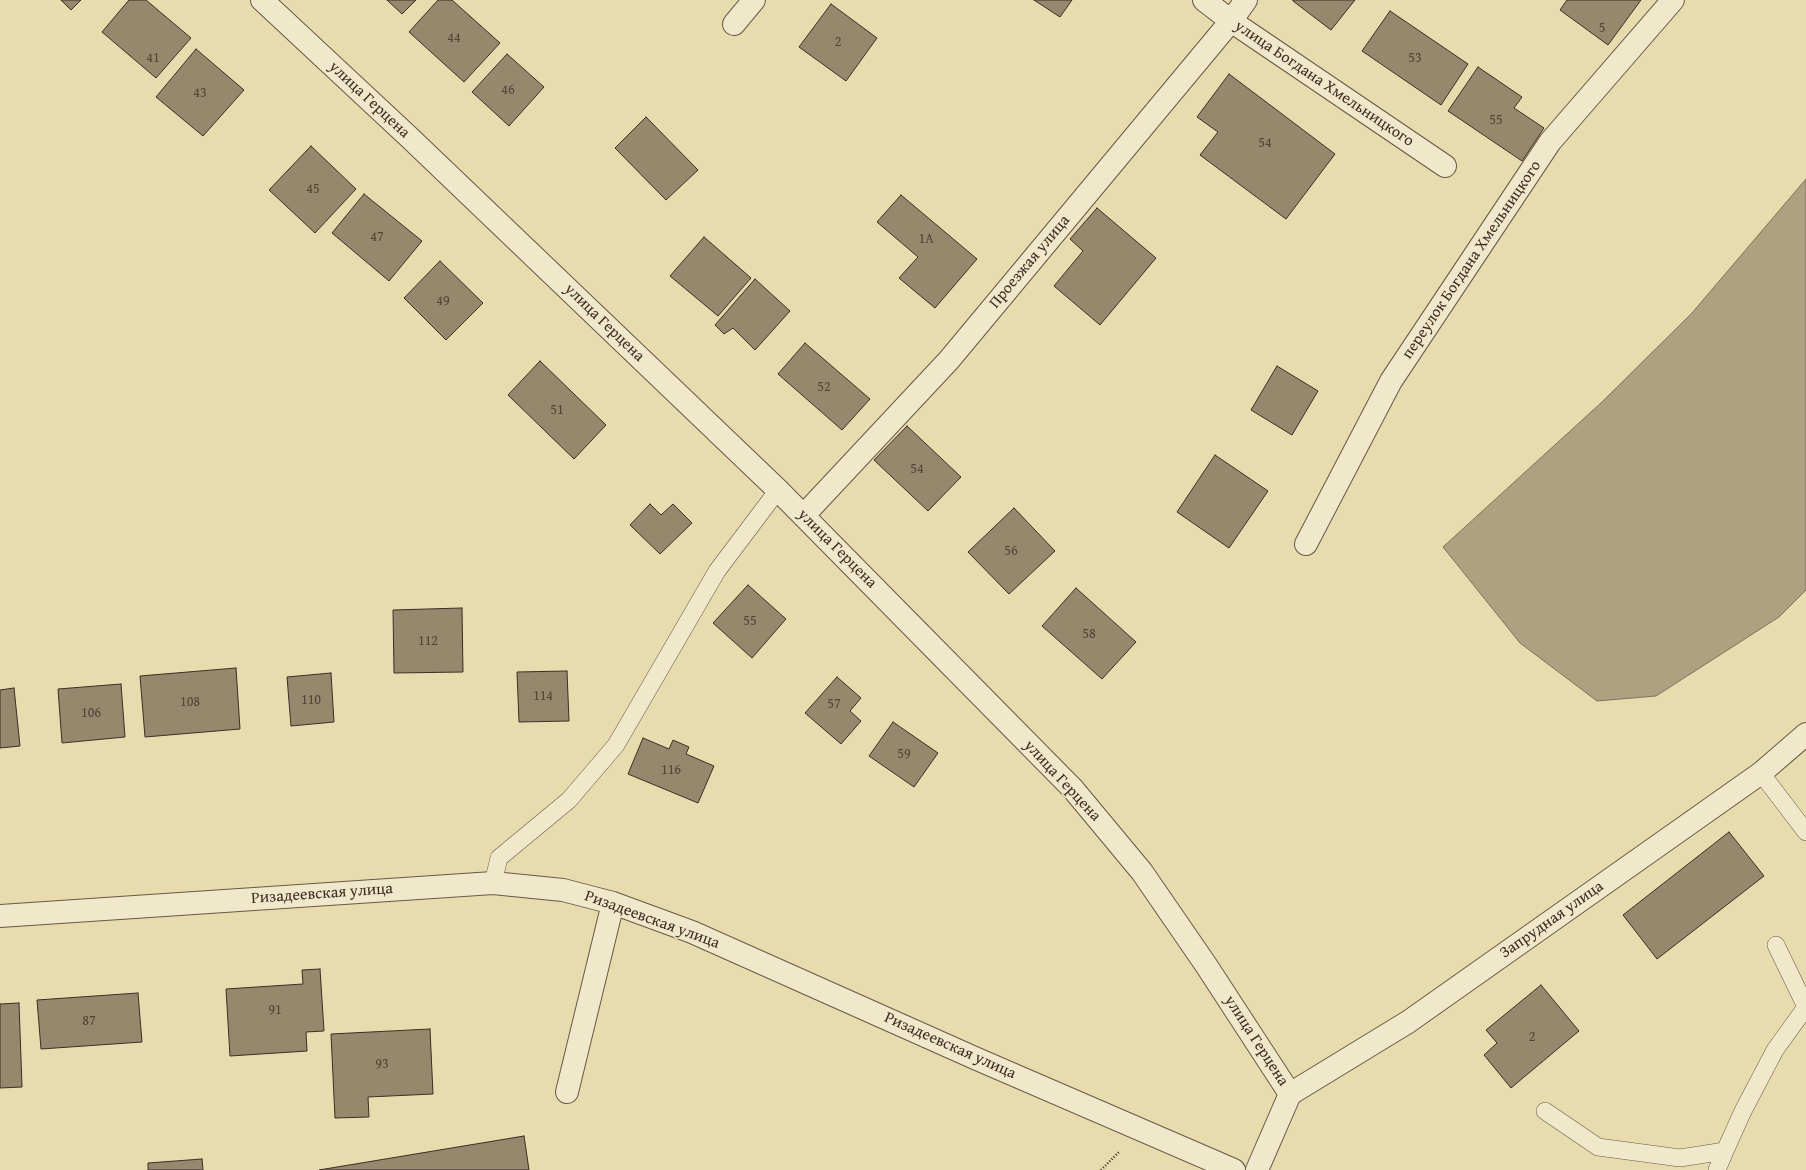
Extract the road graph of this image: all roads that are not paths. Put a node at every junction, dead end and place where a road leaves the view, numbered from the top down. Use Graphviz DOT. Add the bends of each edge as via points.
graph roads {
  1 [pos="262,0"];
  2 [pos="754,0"];
  3 [pos="1204,0"];
  4 [pos="1246,0"];
  5 [pos="1673,0"];
  6 [pos="1231,21"];
  7 [pos="734,24"];
  8 [pos="1445,166"];
  9 [pos="778,490"];
  10 [pos="804,515"];
  11 [pos="1306,544"];
  12 [pos="1806,734"];
  13 [pos="1761,773"];
  14 [pos="1806,832"];
  15 [pos="493,883"];
  16 [pos="613,903"];
  17 [pos="0,916"];
  18 [pos="1776,945"];
  19 [pos="567,1092"];
  20 [pos="1290,1094"];
  21 [pos="1546,1111"];
  22 [pos="1725,1151"];
  23 [pos="1234,1170"];
  24 [pos="1257,1170"];
  25 [pos="1717,1170"];
  1 -- 9 [label="street, улица Герцена"];
  2 -- 7 [label="street"];
  3 -- 6 [label="street, улица Богдана Хмельницкого"];
  4 -- 6 [label="street, Проезжая улица"];
  5 -- 11 [label="street, переулок Богдана Хмельницкого" via="1550,142 1391,381"];
  6 -- 8 [label="street, улица Богдана Хмельницкого"];
  6 -- 10 [label="street, Проезжая улица" via="949,360"];
  9 -- 10 [label="street, улица Герцена"];
  9 -- 15 [label="lane" via="717,571 616,745 569,800 499,858"];
  10 -- 20 [label="street, улица Герцена" via="1074,789 1142,872"];
  12 -- 13 [label="street, Запрудная улица"];
  13 -- 14 [label="lane"];
  13 -- 20 [label="street, Запрудная улица" via="1408,1022"];
  15 -- 16 [label="street, Ризадеевская улица" via="563,890"];
  15 -- 17 [label="street, Ризадеевская улица"];
  16 -- 19 [label="street"];
  16 -- 23 [label="street, Ризадеевская улица" via="692,932"];
  18 -- 22 [label="lane" via="1806,1007 1775,1050"];
  20 -- 24 [label="street, улица Герцена"];
  21 -- 22 [label="lane" via="1598,1147 1680,1158"];
  22 -- 25 [label="lane"];
}
